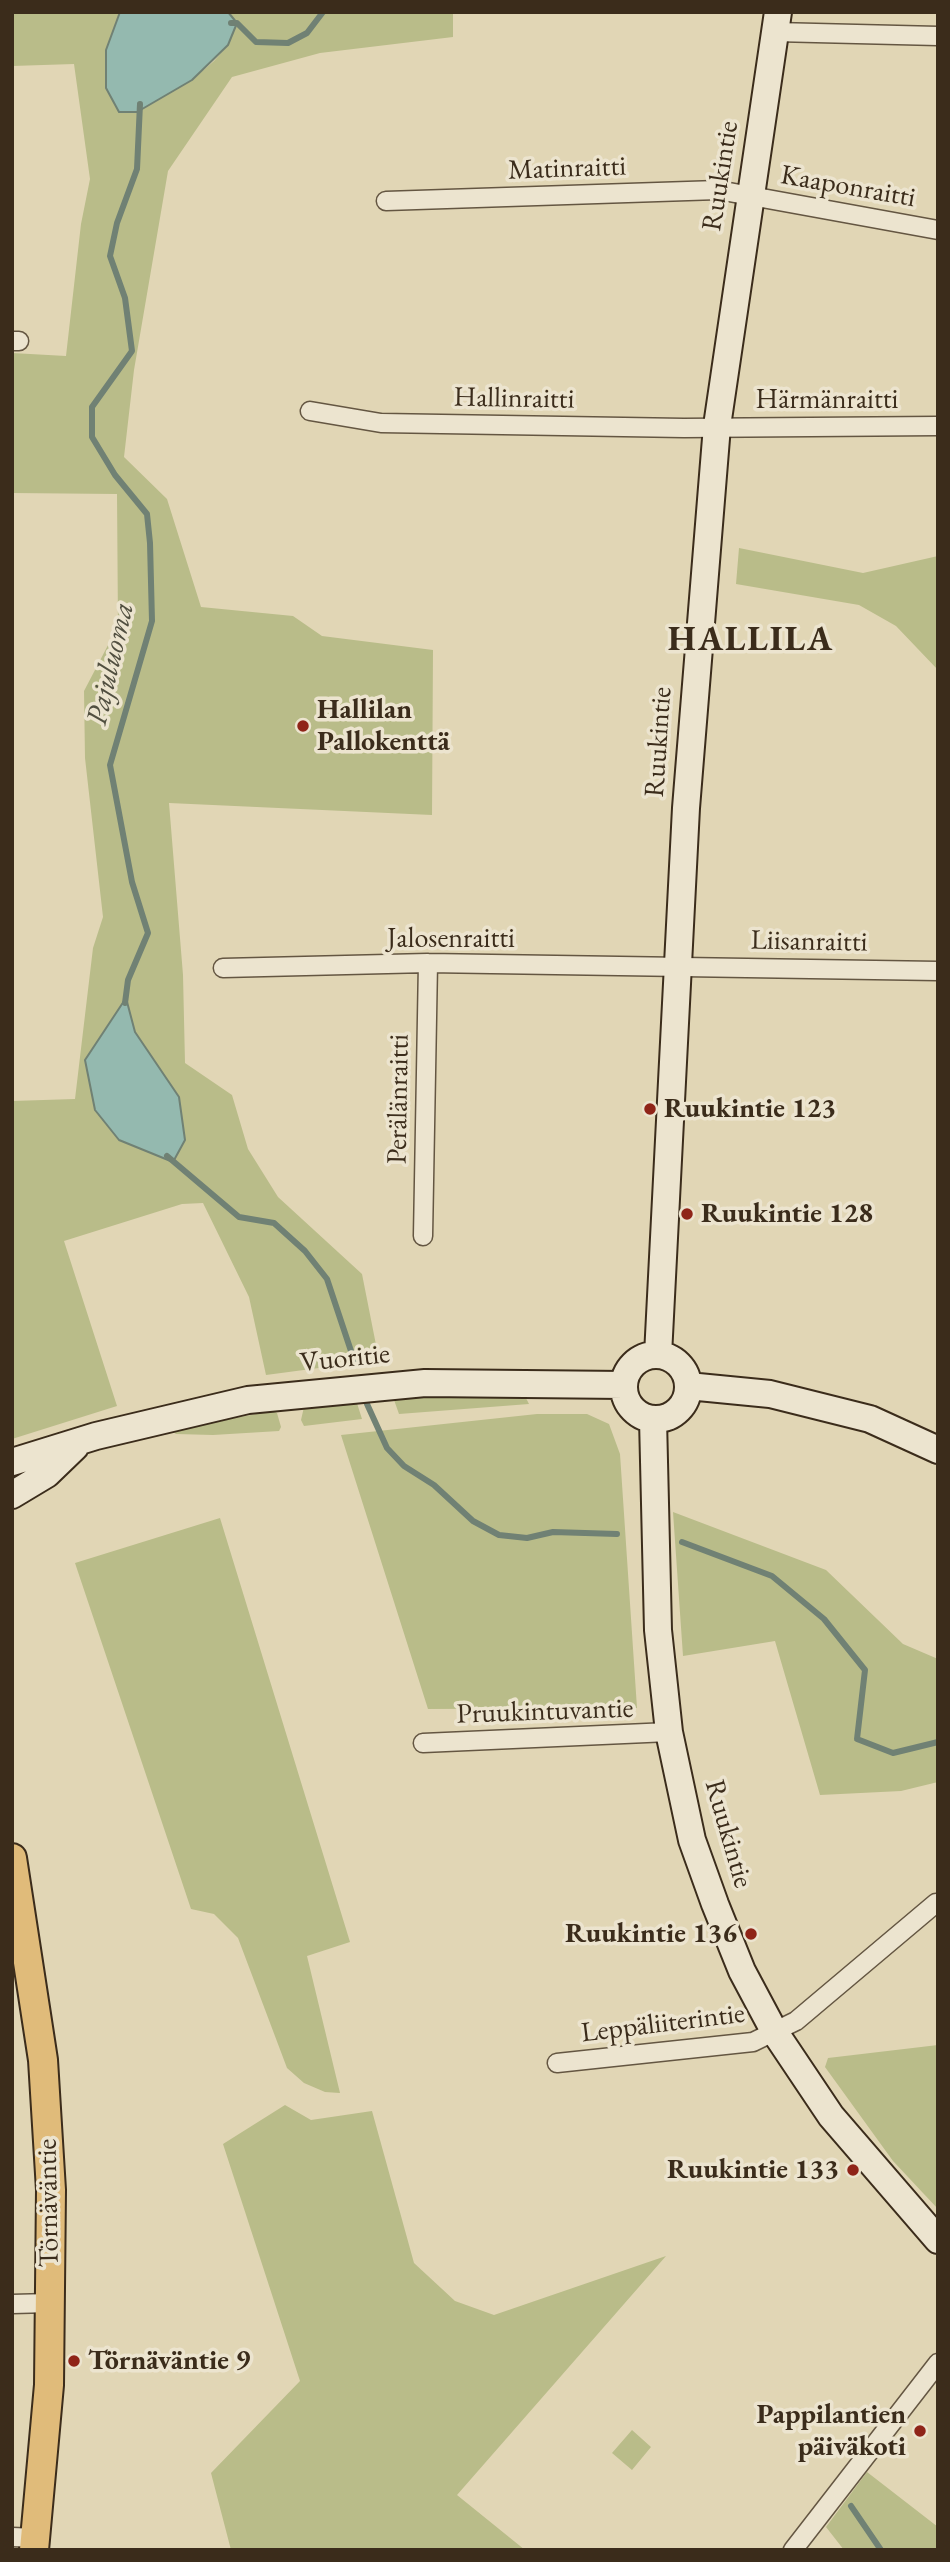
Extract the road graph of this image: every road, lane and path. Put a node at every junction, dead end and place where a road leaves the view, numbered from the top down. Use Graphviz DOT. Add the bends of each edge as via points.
graph roads {
  1 [pos="777,22"];
  2 [pos="938,36"];
  3 [pos="750,194"];
  4 [pos="386,201"];
  5 [pos="938,230"];
  6 [pos="310,411"];
  7 [pos="717,426"];
  8 [pos="938,426"];
  9 [pos="428,963"];
  10 [pos="679,967"];
  11 [pos="223,968"];
  12 [pos="938,971"];
  13 [pos="423,1236"];
  14 [pos="659,1355"];
  15 [pos="624,1385"];
  16 [pos="688,1386"];
  17 [pos="653,1419"];
  18 [pos="78,1443"];
  19 [pos="938,1450"];
  20 [pos="12,1462"];
  21 [pos="12,1495"];
  22 [pos="669,1732"];
  23 [pos="423,1743"];
  24 [pos="12,1858"];
  25 [pos="936,1903"];
  26 [pos="774,2031"];
  27 [pos="557,2063"];
  28 [pos="938,2240"];
  29 [pos="50,2303"];
  30 [pos="12,2304"];
  31 [pos="938,2363"];
  32 [pos="28,2542"];
  33 [pos="793,2550"];
  1 -- 2 [label="street" via="803,35"];
  1 -- 3 [label="street, Ruukintie"];
  3 -- 4 [label="street, Matinraitti" via="718,190"];
  3 -- 5 [label="street, Kaaponraitti"];
  3 -- 7 [label="street, Ruukintie"];
  6 -- 7 [label="street, Hallinraitti" via="381,423"];
  7 -- 8 [label="street, Härmänraitti"];
  7 -- 10 [label="street, Ruukintie" via="686,808"];
  9 -- 10 [label="street, Jalosenraitti"];
  9 -- 11 [label="street, Jalosenraitti"];
  9 -- 13 [label="street, Perälänraitti"];
  10 -- 12 [label="street, Liisanraitti"];
  10 -- 14 [label="street, Ruukintie"];
  14 -- 15 [label="street" via="639,1360"];
  14 -- 16 [label="street" via="682,1369"];
  15 -- 17 [label="street" via="628,1404"];
  15 -- 18 [label="street, Vuoritie" via="425,1383 348,1389 214,1407"];
  16 -- 17 [label="street" via="674,1413"];
  16 -- 19 [label="street" via="770,1394 870,1419"];
  17 -- 22 [label="street, Ruukintie" via="658,1630"];
  18 -- 20 [label="street, Vuoritie"];
  18 -- 21 [label="street" via="47,1474"];
  22 -- 23 [label="street, Pruukintuvantie"];
  22 -- 26 [label="street, Ruukintie" via="692,1840 742,1971"];
  24 -- 29 [label="main road, Törnäväntie" via="43,2060 51,2190"];
  25 -- 26 [label="street, Leppäliiterintie" via="796,2021"];
  26 -- 27 [label="street, Leppäliiterintie" via="741,2045"];
  26 -- 28 [label="street, Ruukintie" via="831,2116"];
  29 -- 30 [label="street"];
  29 -- 32 [label="main road, Törnäväntie" via="49,2385"];
  31 -- 33 [label="street"];
}
